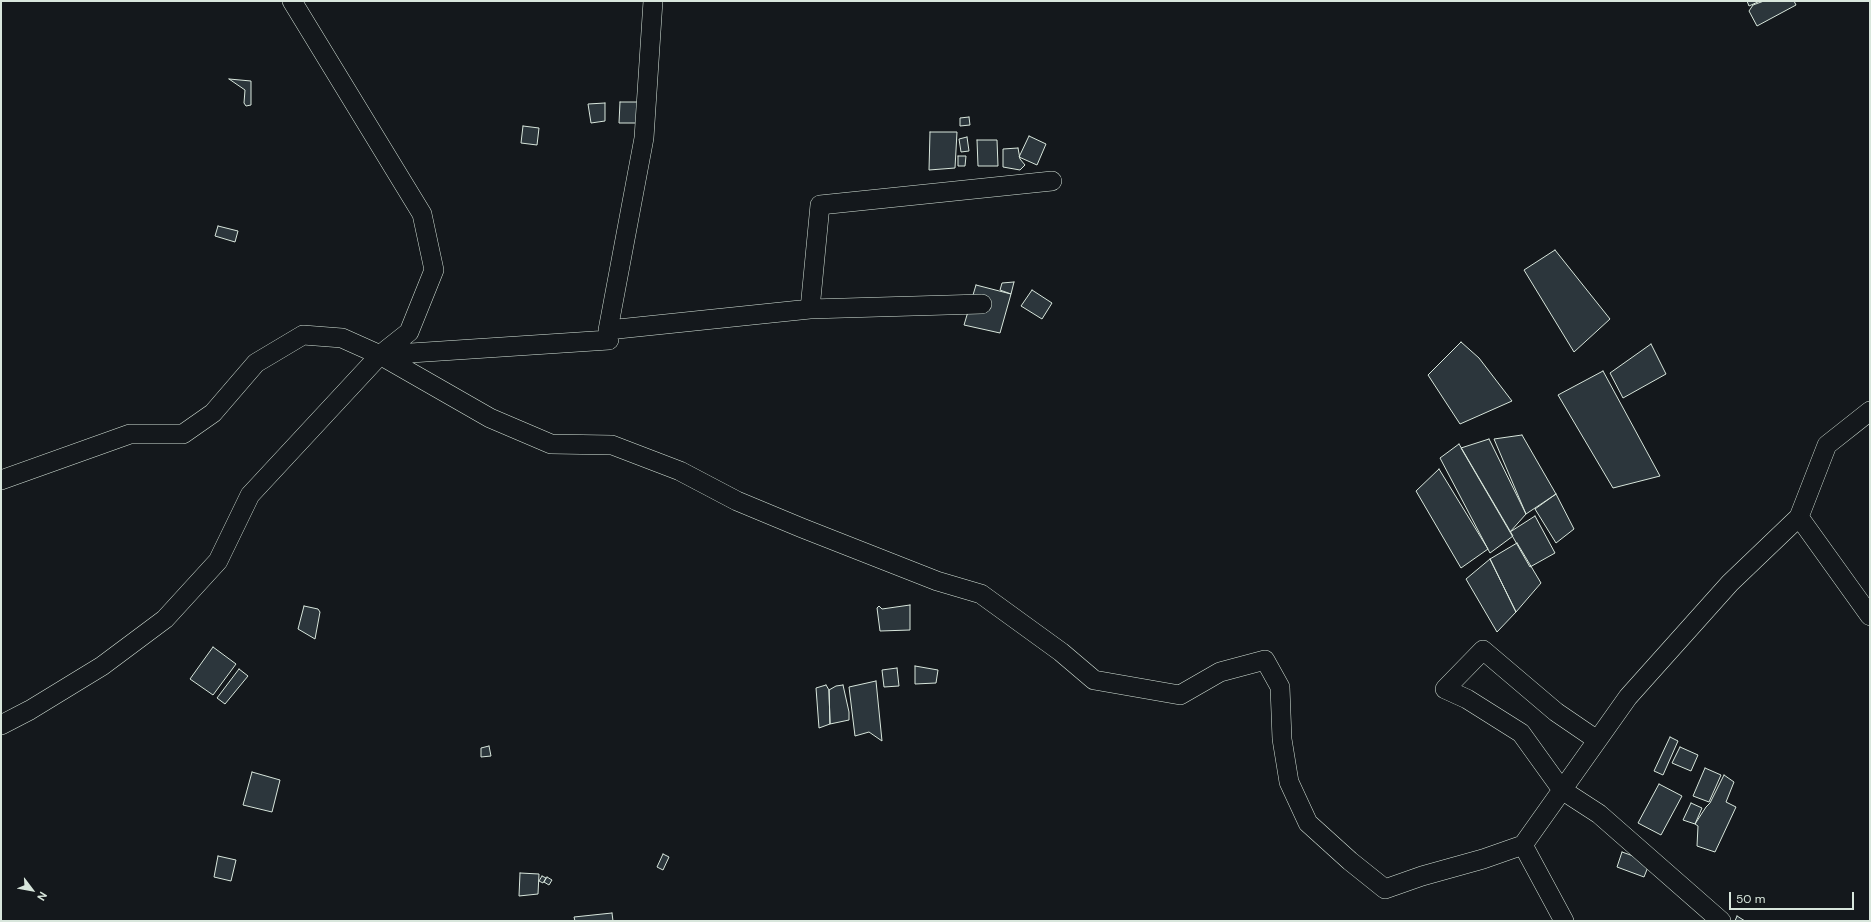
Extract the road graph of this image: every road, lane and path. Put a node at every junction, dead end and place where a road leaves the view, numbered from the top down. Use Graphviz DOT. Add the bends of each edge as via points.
graph roads {
  1 [pos="292,1"];
  2 [pos="653,1"];
  3 [pos="1052,181"];
  4 [pos="982,304"];
  5 [pos="810,309"];
  6 [pos="608,330"];
  7 [pos="380,355"];
  8 [pos="1870,412"];
  9 [pos="1,480"];
  10 [pos="1799,517"];
  11 [pos="1870,616"];
  12 [pos="1,725"];
  13 [pos="1597,740"];
  14 [pos="1562,790"];
  15 [pos="1523,845"];
  16 [pos="1564,921"];
  17 [pos="1721,921"];
  1 -- 7 [label="street" via="422,214 434,270 409,332"];
  2 -- 6 [label="street" via="644,138"];
  3 -- 5 [label="street" via="820,205"];
  4 -- 5 [label="street"];
  5 -- 6 [label="street"];
  6 -- 7 [label="street" via="609,340"];
  7 -- 9 [label="street" via="342,338 303,336 256,363 213,413 183,434 130,434"];
  7 -- 12 [label="street" via="250,495 218,561 165,620 102,666"];
  7 -- 15 [label="street" via="490,418 551,444 612,445 680,471 737,501 802,528 937,581 981,594 1061,652 1094,680 1180,695 1220,672 1265,660 1280,687 1282,739 1289,782 1308,823 1385,889"];
  8 -- 10 [label="street" via="1827,446"];
  10 -- 11 [label="street"];
  10 -- 13 [label="street" via="1720,594 1628,697"];
  13 -- 14 [label="street"];
  13 -- 14 [label="street" via="1556,712 1483,650 1445,689 1467,699 1521,733"];
  14 -- 15 [label="street"];
  14 -- 17 [label="street" via="1599,814"];
  15 -- 16 [label="street"];
}
